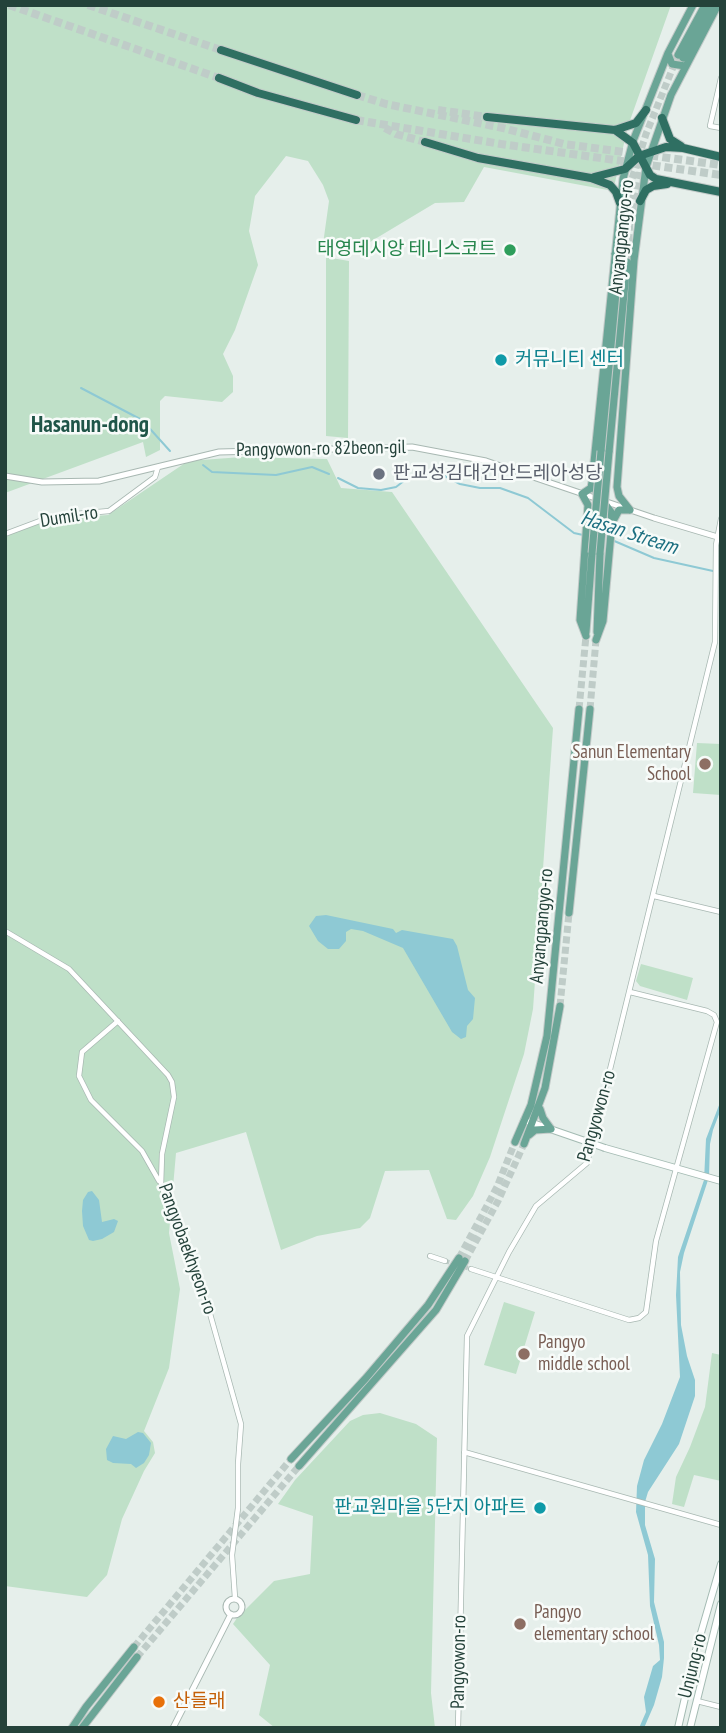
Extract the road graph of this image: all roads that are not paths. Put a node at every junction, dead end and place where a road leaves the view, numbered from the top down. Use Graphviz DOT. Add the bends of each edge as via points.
graph roads {
  1 [pos="693,5"];
  2 [pos="705,5"];
  3 [pos="712,5"];
  4 [pos="718,5"];
  5 [pos="221,50"];
  6 [pos="668,54"];
  7 [pos="682,60"];
  8 [pos="219,78"];
  9 [pos="721,78"];
  10 [pos="357,95"];
  11 [pos="646,110"];
  12 [pos="487,117"];
  13 [pos="662,118"];
  14 [pos="356,120"];
  15 [pos="721,128"];
  16 [pos="615,130"];
  17 [pos="425,142"];
  18 [pos="633,143"];
  19 [pos="683,148"];
  20 [pos="650,151"];
  21 [pos="639,156"];
  22 [pos="721,157"];
  23 [pos="646,167"];
  24 [pos="625,169"];
  25 [pos="592,178"];
  26 [pos="670,183"];
  27 [pos="721,192"];
  28 [pos="640,201"];
  29 [pos="620,202"];
  30 [pos="624,259"];
  31 [pos="606,334"];
  32 [pos="628,341"];
  33 [pos="611,381"];
  34 [pos="158,467"];
  35 [pos="5,476"];
  36 [pos="592,482"];
  37 [pos="617,487"];
  38 [pos="582,494"];
  39 [pos="604,501"];
  40 [pos="630,510"];
  41 [pos="587,519"];
  42 [pos="721,519"];
  43 [pos="612,524"];
  44 [pos="5,534"];
  45 [pos="719,537"];
  46 [pos="592,552"];
  47 [pos="586,636"];
  48 [pos="579,709"];
  49 [pos="590,709"];
  50 [pos="654,895"];
  51 [pos="721,912"];
  52 [pos="569,913"];
  53 [pos="5,931"];
  54 [pos="630,992"];
  55 [pos="560,1006"];
  56 [pos="118,1021"];
  57 [pos="539,1108"];
  58 [pos="524,1120"];
  59 [pos="533,1123"];
  60 [pos="551,1129"];
  61 [pos="515,1142"];
  62 [pos="676,1168"];
  63 [pos="721,1181"];
  64 [pos="161,1185"];
  65 [pos="430,1256"];
  66 [pos="445,1261"];
  67 [pos="471,1269"];
  68 [pos="496,1277"];
  69 [pos="464,1452"];
  70 [pos="291,1459"];
  71 [pos="299,1466"];
  72 [pos="721,1525"];
  73 [pos="721,1563"];
  74 [pos="235,1598"];
  75 [pos="721,1604"];
  76 [pos="231,1614"];
  77 [pos="134,1647"];
  78 [pos="137,1657"];
  79 [pos="697,1701"];
  80 [pos="721,1707"];
  81 [pos="72,1728"];
  82 [pos="82,1728"];
  83 [pos="173,1728"];
  84 [pos="458,1728"];
  85 [pos="678,1728"];
  86 [pos="690,1728"];
  1 -- 6 [label="main road, Anyangpangyo-ro"];
  2 -- 7 [label="main road"];
  3 -- 7 [label="main road"];
  4 -- 7 [label="main road, Anyangpangyo-ro"];
  5 -- 10 [label="highway"];
  6 -- 7 [label="main road" via="672,64"];
  6 -- 11 [label="main road, Anyangpangyo-ro"];
  7 -- 13 [label="main road, Anyangpangyo-ro"];
  8 -- 14 [label="highway"];
  9 -- 15 [label="street" via="710,126"];
  11 -- 16 [label="highway" via="636,123"];
  11 -- 18 [label="main road, Anyangpangyo-ro"];
  12 -- 16 [label="highway"];
  13 -- 19 [label="highway" via="670,139"];
  13 -- 20 [label="main road, Anyangpangyo-ro"];
  16 -- 18 [label="highway"];
  17 -- 25 [label="highway" via="478,158"];
  18 -- 21 [label="highway"];
  18 -- 24 [label="main road, Anyangpangyo-ro"];
  19 -- 20 [label="highway"];
  19 -- 22 [label="highway"];
  20 -- 21 [label="highway"];
  20 -- 23 [label="main road, Anyangpangyo-ro"];
  21 -- 23 [label="highway"];
  21 -- 24 [label="highway"];
  23 -- 26 [label="highway" via="656,179"];
  23 -- 28 [label="main road, Anyangpangyo-ro"];
  24 -- 25 [label="highway"];
  24 -- 29 [label="main road, Anyangpangyo-ro"];
  25 -- 29 [label="highway" via="610,185"];
  26 -- 27 [label="highway"];
  26 -- 28 [label="highway" via="646,190"];
  28 -- 30 [label="main road, Anyangpangyo-ro"];
  29 -- 30 [label="main road, Anyangpangyo-ro"];
  30 -- 31 [label="main road, Anyangpangyo-ro"];
  30 -- 32 [label="main road, Anyangpangyo-ro"];
  30 -- 33 [label="main road"];
  31 -- 33 [label="main road"];
  31 -- 36 [label="main road, Anyangpangyo-ro"];
  32 -- 33 [label="main road"];
  32 -- 37 [label="main road, Anyangpangyo-ro"];
  33 -- 46 [label="main road, bridge"];
  34 -- 35 [label="street, Pangyowon-ro 82beon-gil" via="99,481 42,482"];
  34 -- 38 [label="street, Pangyowon-ro 82beon-gil" via="219,452 412,447 486,461"];
  34 -- 44 [label="street, Dumil-ro" via="155,477 109,511 53,516"];
  36 -- 38 [label="main road"];
  36 -- 39 [label="main road"];
  37 -- 39 [label="main road"];
  37 -- 40 [label="main road"];
  38 -- 39 [label="street, Pangyowon-ro 82beon-gil"];
  38 -- 41 [label="main road" via="589,505"];
  39 -- 40 [label="street, Pangyowon-ro 82beon-gil"];
  39 -- 41 [label="main road" via="593,506"];
  39 -- 43 [label="main road"];
  40 -- 43 [label="main road" via="619,510"];
  40 -- 45 [label="street"];
  41 -- 46 [label="main road"];
  42 -- 45 [label="street, Pangyowon-ro"];
  43 -- 46 [label="main road" via="603,621 596,640"];
  45 -- 50 [label="street, Pangyowon-ro" via="715,642"];
  46 -- 47 [label="main road"];
  48 -- 58 [label="main road, Anyangpangyo-ro" via="547,1036"];
  49 -- 52 [label="main road, Anyangpangyo-ro"];
  50 -- 51 [label="street"];
  50 -- 54 [label="street, Pangyowon-ro"];
  53 -- 56 [label="street, Pangyobaekhyeon-ro" via="69,968"];
  54 -- 62 [label="street" via="706,1011 716,1018"];
  54 -- 68 [label="street, Pangyowon-ro" via="587,1163 536,1206"];
  55 -- 57 [label="main road, Anyangpangyo-ro"];
  56 -- 64 [label="street, Pangyobaekhyeon-ro" via="172,1082 174,1097 162,1154"];
  56 -- 64 [label="street" via="82,1052 79,1076 91,1100 142,1152"];
  57 -- 59 [label="main road, Anyangpangyo-ro"];
  57 -- 60 [label="main road"];
  58 -- 59 [label="main road"];
  58 -- 61 [label="main road, Anyangpangyo-ro"];
  59 -- 60 [label="main road"];
  59 -- 60 [label="main road, Anyangpangyo-ro" via="525,1141 535,1130"];
  60 -- 62 [label="main road, bridge"];
  62 -- 63 [label="main road"];
  62 -- 68 [label="street" via="656,1241 646,1312 639,1318 625,1319"];
  64 -- 74 [label="street, Pangyobaekhyeon-ro" via="207,1303 240,1424 232,1555"];
  65 -- 66 [label="street"];
  67 -- 68 [label="street"];
  68 -- 69 [label="street, Pangyowon-ro" via="467,1336"];
  69 -- 72 [label="street"];
  69 -- 84 [label="street, Pangyowon-ro"];
  70 -- 71 [label="main road" via="366,1378 462,1259 436,1310"];
  73 -- 85 [label="main road, Unjung-ro"];
  74 -- 76 [label="street" via="226,1604"];
  74 -- 76 [label="street" via="242,1609"];
  75 -- 79 [label="main road, Unjung-ro"];
  76 -- 83 [label="street"];
  77 -- 81 [label="main road"];
  78 -- 82 [label="main road"];
  79 -- 80 [label="street"];
  79 -- 86 [label="main road, Unjung-ro"];
}
